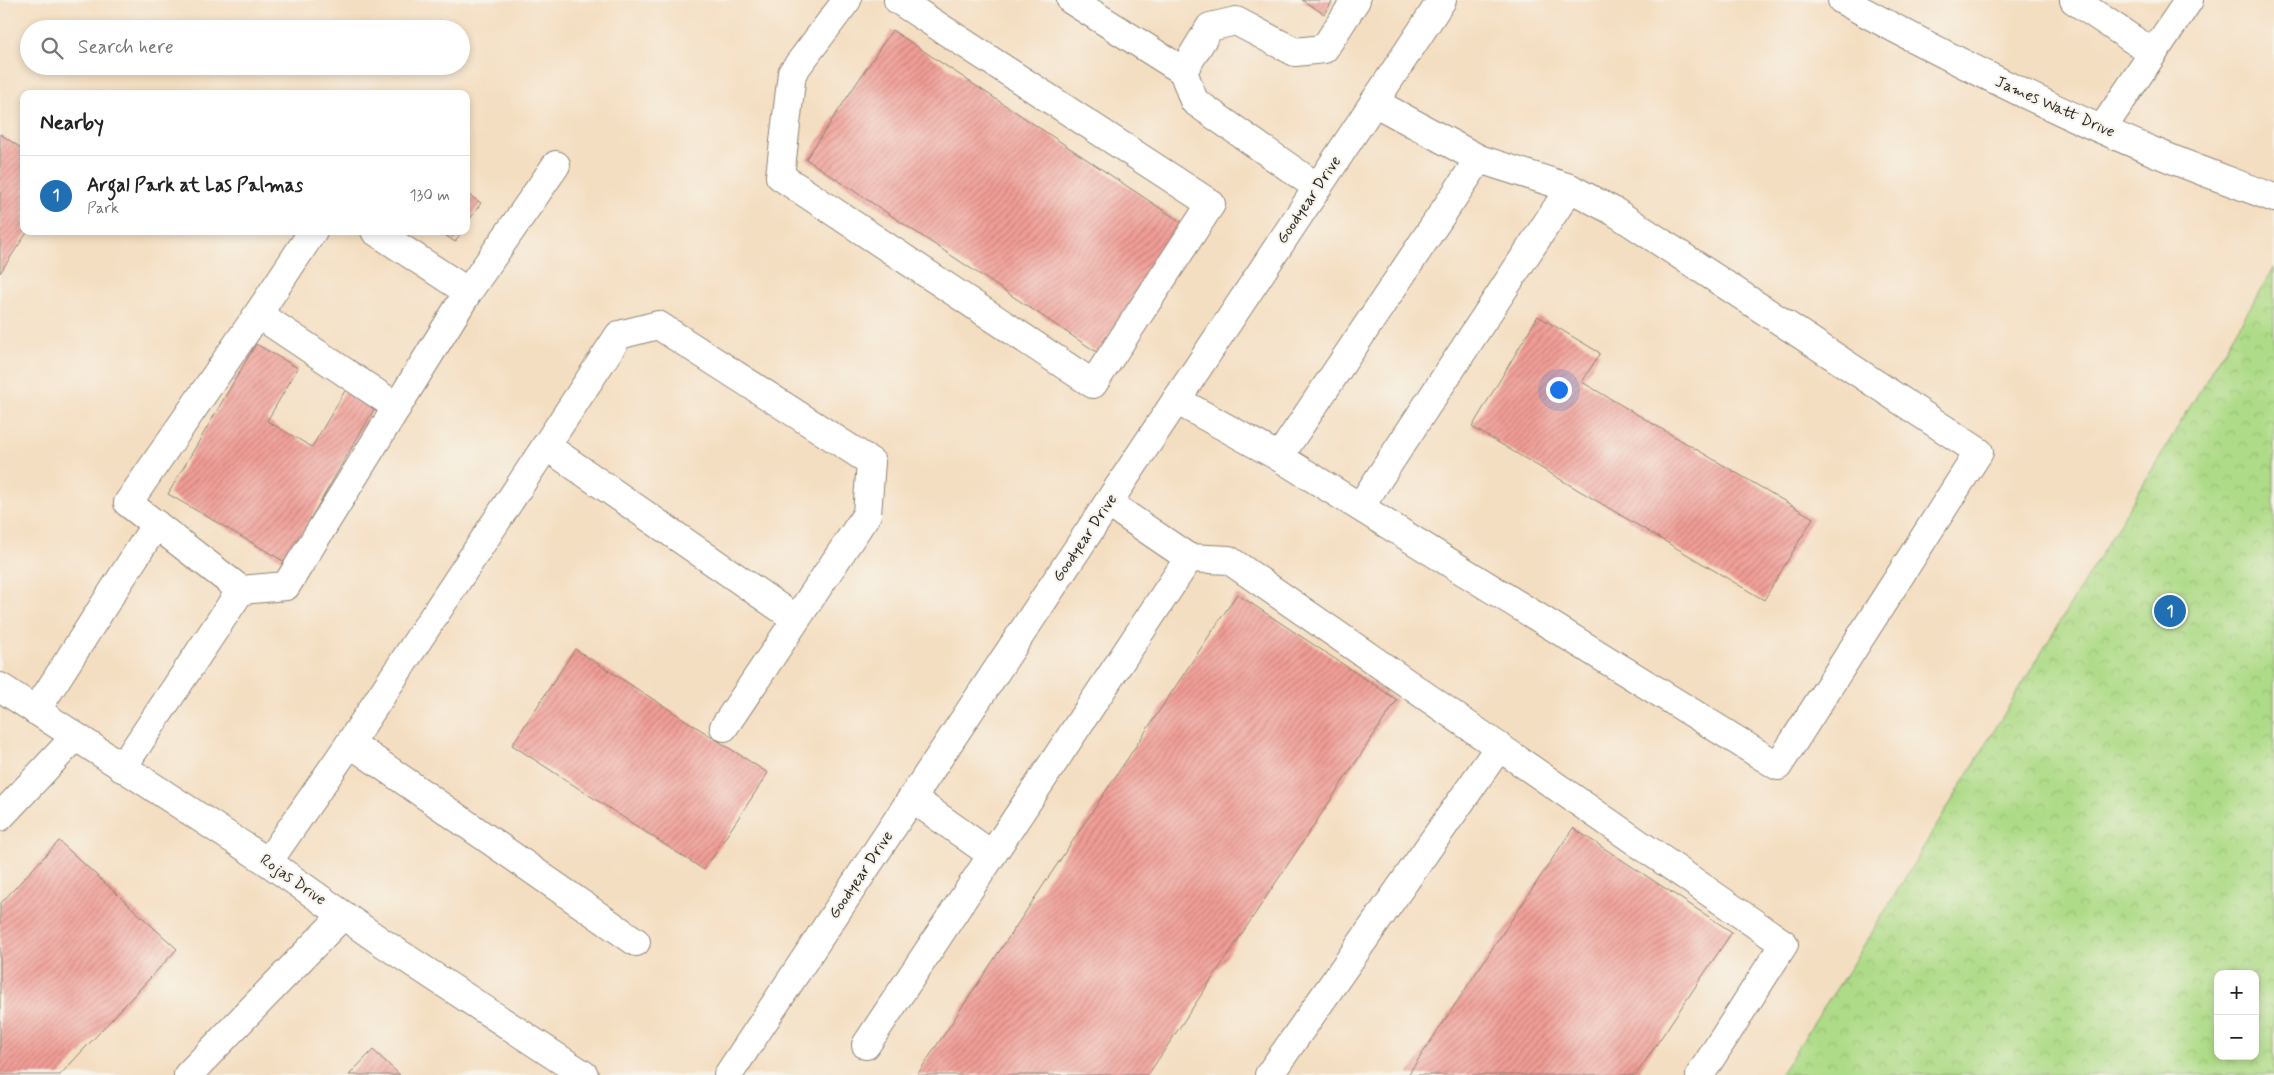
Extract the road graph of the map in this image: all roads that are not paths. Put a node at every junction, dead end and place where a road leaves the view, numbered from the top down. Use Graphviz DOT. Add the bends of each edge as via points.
graph roads {
  1 [pos="847,0"];
  2 [pos="898,0"];
  3 [pos="1071,0"];
  4 [pos="1356,0"];
  5 [pos="1442,0"];
  6 [pos="1842,0"];
  7 [pos="2074,0"];
  8 [pos="2190,0"];
  9 [pos="2153,53"];
  10 [pos="1184,70"];
  11 [pos="1374,102"];
  12 [pos="2102,129"];
  13 [pos="1479,159"];
  14 [pos="556,165"];
  15 [pos="1317,187"];
  16 [pos="1570,188"];
  17 [pos="2274,198"];
  18 [pos="310,235"];
  19 [pos="381,235"];
  20 [pos="468,292"];
  21 [pos="258,314"];
  22 [pos="1176,400"];
  23 [pos="397,407"];
  24 [pos="546,446"];
  25 [pos="1279,457"];
  26 [pos="1108,503"];
  27 [pos="1360,506"];
  28 [pos="156,524"];
  29 [pos="1189,558"];
  30 [pos="241,590"];
  31 [pos="796,619"];
  32 [pos="0,688"];
  33 [pos="36,712"];
  34 [pos="724,727"];
  35 [pos="75,737"];
  36 [pos="350,743"];
  37 [pos="1499,747"];
  38 [pos="122,768"];
  39 [pos="912,798"];
  40 [pos="0,817"];
  41 [pos="992,855"];
  42 [pos="268,862"];
  43 [pos="343,915"];
  44 [pos="636,942"];
  45 [pos="866,1045"];
  46 [pos="188,1075"];
  47 [pos="584,1075"];
  48 [pos="728,1075"];
  49 [pos="1268,1075"];
  50 [pos="1700,1075"];
  1 -- 2 [label="street" via="792,73 780,176 1093,384 1211,204"];
  3 -- 10 [label="street"];
  4 -- 10 [label="street" via="1324,49 1295,52 1236,21 1210,27"];
  5 -- 11 [label="street, Goodyear Drive"];
  6 -- 12 [label="street, James Watt Drive" via="1935,51"];
  7 -- 9 [label="street"];
  8 -- 9 [label="street"];
  9 -- 12 [label="street"];
  10 -- 15 [label="street" via="1194,101"];
  11 -- 13 [label="street"];
  11 -- 15 [label="street, Goodyear Drive"];
  12 -- 17 [label="street, James Watt Drive"];
  13 -- 16 [label="street"];
  13 -- 25 [label="street"];
  14 -- 20 [label="street"];
  15 -- 22 [label="street, Goodyear Drive"];
  16 -- 27 [label="street"];
  16 -- 27 [label="street" via="1615,212 1979,452 1778,766"];
  18 -- 21 [label="street"];
  19 -- 20 [label="street"];
  20 -- 23 [label="street"];
  21 -- 23 [label="street"];
  21 -- 28 [label="street" via="128,502"];
  22 -- 25 [label="street"];
  22 -- 26 [label="street, Goodyear Drive"];
  23 -- 30 [label="street" via="286,586"];
  24 -- 31 [label="street"];
  24 -- 31 [label="street" via="619,335 658,325 871,462 867,514"];
  24 -- 36 [label="street"];
  25 -- 27 [label="street"];
  26 -- 29 [label="street"];
  26 -- 39 [label="street, Goodyear Drive"];
  28 -- 30 [label="street"];
  28 -- 33 [label="street"];
  29 -- 37 [label="street" via="1229,560"];
  29 -- 41 [label="street"];
  30 -- 38 [label="street"];
  31 -- 34 [label="street"];
  32 -- 33 [label="street, Rojas Drive"];
  33 -- 35 [label="street, Rojas Drive"];
  35 -- 38 [label="street, Rojas Drive"];
  35 -- 40 [label="street"];
  36 -- 42 [label="street"];
  36 -- 44 [label="street"];
  37 -- 49 [label="street"];
  37 -- 50 [label="street" via="1784,944"];
  38 -- 42 [label="street, Rojas Drive"];
  39 -- 41 [label="street"];
  39 -- 48 [label="street, Goodyear Drive"];
  41 -- 45 [label="street"];
  42 -- 43 [label="street, Rojas Drive"];
  43 -- 46 [label="street"];
  43 -- 47 [label="street, Rojas Drive"];
}
